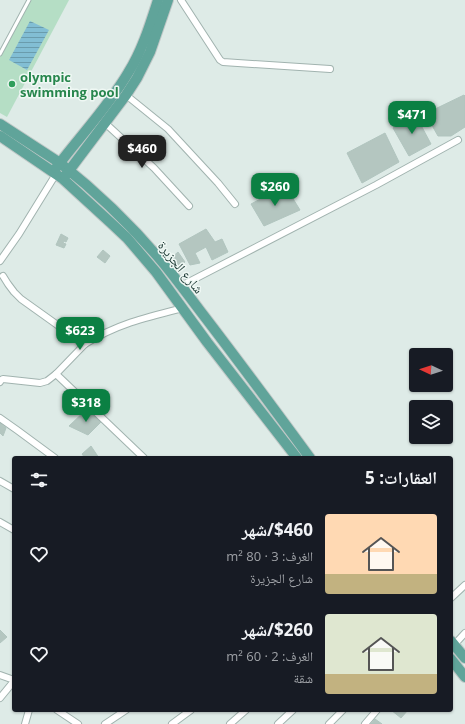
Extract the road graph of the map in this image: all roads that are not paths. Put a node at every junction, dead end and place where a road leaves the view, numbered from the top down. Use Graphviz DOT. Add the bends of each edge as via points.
graph roads {
  1 [pos="29,0"];
  2 [pos="158,0"];
  3 [pos="168,0"];
  4 [pos="181,0"];
  5 [pos="158,15"];
  6 [pos="0,54"];
  7 [pos="330,69"];
  8 [pos="126,95"];
  9 [pos="105,123"];
  10 [pos="0,124"];
  11 [pos="0,136"];
  12 [pos="458,140"];
  13 [pos="69,170"];
  14 [pos="58,172"];
  15 [pos="235,204"];
  16 [pos="189,206"];
  17 [pos="0,261"];
  18 [pos="1,277"];
  19 [pos="181,286"];
  20 [pos="183,308"];
  21 [pos="217,333"];
  22 [pos="207,342"];
  23 [pos="85,344"];
  24 [pos="56,374"];
  25 [pos="0,382"];
  26 [pos="0,418"];
  27 [pos="51,456"];
  28 [pos="142,456"];
  29 [pos="295,456"];
  30 [pos="309,456"];
  31 [pos="0,481"];
  32 [pos="12,489"];
  33 [pos="0,522"];
  34 [pos="12,529"];
  35 [pos="465,585"];
  36 [pos="453,596"];
  37 [pos="465,633"];
  38 [pos="453,642"];
  39 [pos="453,644"];
  40 [pos="465,658"];
  41 [pos="453,662"];
  42 [pos="0,675"];
  43 [pos="465,677"];
  44 [pos="12,679"];
  45 [pos="12,683"];
  46 [pos="0,698"];
  47 [pos="28,712"];
  48 [pos="60,712"];
  49 [pos="123,712"];
  50 [pos="188,712"];
  51 [pos="244,712"];
  52 [pos="291,712"];
  53 [pos="341,712"];
  54 [pos="375,712"];
  55 [pos="25,724"];
  56 [pos="78,724"];
  57 [pos="105,724"];
  58 [pos="172,724"];
  59 [pos="230,724"];
  60 [pos="278,724"];
  61 [pos="329,724"];
  62 [pos="365,724"];
  1 -- 6 [label="lane"];
  2 -- 5 [label="main road"];
  3 -- 5 [label="main road"];
  4 -- 7 [label="street" via="223,62"];
  5 -- 8 [label="main road" via="150,52"];
  5 -- 14 [label="main road" via="128,73"];
  8 -- 9 [label="main road"];
  8 -- 15 [label="street" via="168,129"];
  9 -- 13 [label="main road"];
  9 -- 16 [label="street" via="154,168"];
  10 -- 14 [label="main road, شارع الجزيرة"];
  11 -- 14 [label="main road, شارع الجزيرة"];
  12 -- 19 [label="street"];
  13 -- 14 [label="main road, شارع الجزيرة"];
  13 -- 19 [label="main road, شارع الجزيرة" via="128,225"];
  14 -- 17 [label="street"];
  14 -- 20 [label="main road, شارع الجزيرة" via="127,238"];
  18 -- 23 [label="street" via="21,299"];
  19 -- 21 [label="main road, شارع الجزيرة"];
  20 -- 22 [label="main road, شارع الجزيرة"];
  20 -- 23 [label="street" via="120,326"];
  21 -- 22 [label="main road"];
  21 -- 30 [label="main road, شارع الجزيرة"];
  22 -- 29 [label="main road, شارع الجزيرة"];
  23 -- 24 [label="street"];
  24 -- 25 [label="street" via="48,381 40,383 3,379"];
  24 -- 28 [label="street"];
  26 -- 27 [label="street"];
  31 -- 32 [label="street"];
  33 -- 34 [label="street"];
  35 -- 36 [label="street"];
  37 -- 38 [label="street"];
  39 -- 40 [label="main road"];
  41 -- 43 [label="main road"];
  42 -- 44 [label="street"];
  45 -- 46 [label="street"];
  47 -- 55 [label="street"];
  48 -- 56 [label="street"];
  49 -- 57 [label="street"];
  50 -- 58 [label="street"];
  51 -- 59 [label="street"];
  52 -- 60 [label="street"];
  53 -- 61 [label="street"];
  54 -- 62 [label="street"];
}
